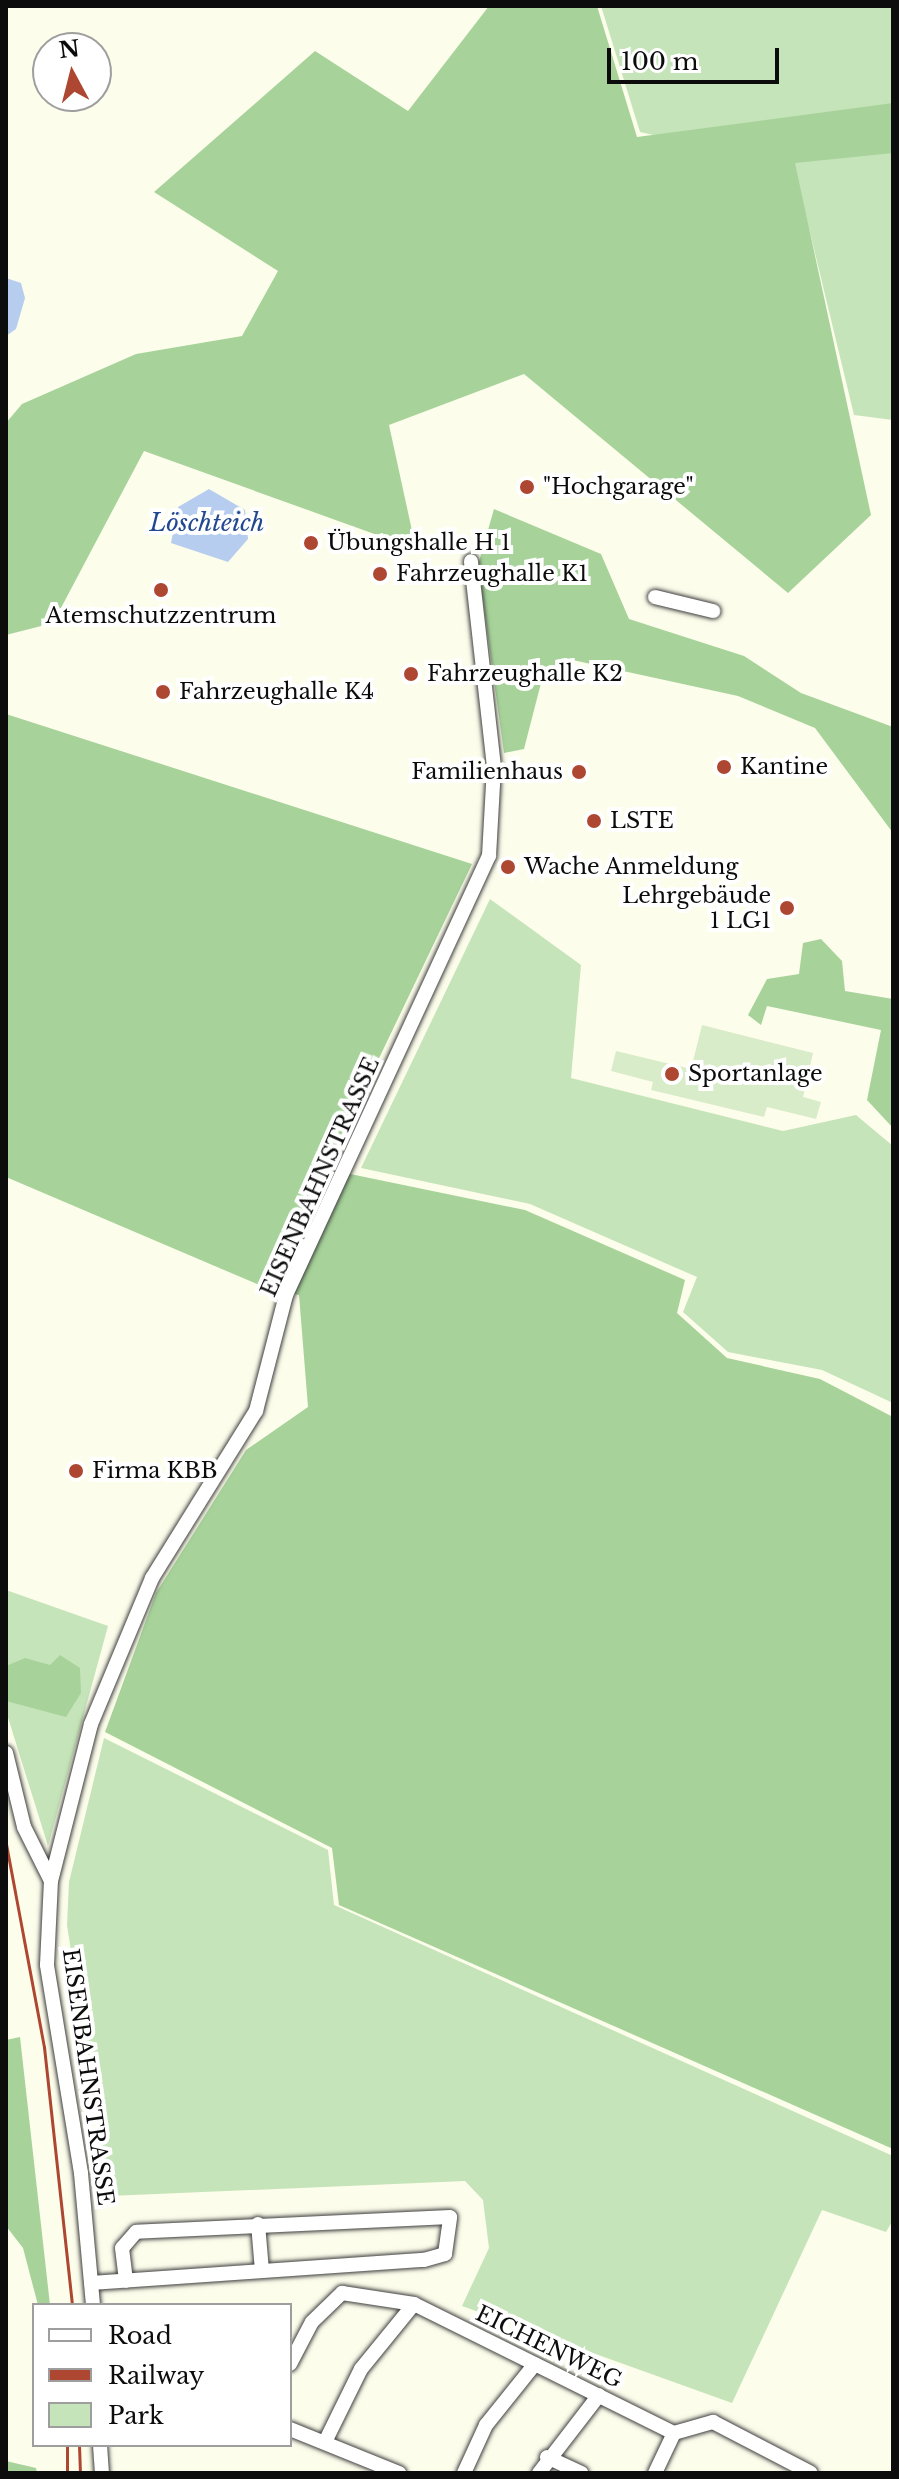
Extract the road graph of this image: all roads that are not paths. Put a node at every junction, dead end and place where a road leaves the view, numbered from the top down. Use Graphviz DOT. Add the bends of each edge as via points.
graph roads {
  1 [pos="471,561"];
  2 [pos="655,597"];
  3 [pos="713,611"];
  4 [pos="6,1753"];
  5 [pos="51,1881"];
  6 [pos="258,2224"];
  7 [pos="262,2271"];
  8 [pos="126,2281"];
  9 [pos="91,2283"];
  10 [pos="93,2303"];
  11 [pos="414,2304"];
  12 [pos="292,2360"];
  13 [pos="535,2364"];
  14 [pos="599,2395"];
  15 [pos="292,2430"];
  16 [pos="674,2433"];
  17 [pos="326,2440"];
  18 [pos="100,2447"];
  19 [pos="547,2457"];
  20 [pos="102,2473"];
  21 [pos="399,2473"];
  22 [pos="464,2473"];
  23 [pos="539,2473"];
  24 [pos="581,2473"];
  25 [pos="655,2473"];
  26 [pos="811,2473"];
  1 -- 5 [label="street, EISENBAHNSTRASSE" via="494,761 489,856 286,1295 256,1411 152,1578 91,1724"];
  2 -- 3 [label="street"];
  4 -- 5 [label="street" via="24,1827"];
  5 -- 9 [label="street, EISENBAHNSTRASSE" via="47,1965"];
  6 -- 7 [label="street"];
  6 -- 7 [label="street" via="450,2217 445,2254"];
  6 -- 8 [label="street" via="125,2236"];
  7 -- 8 [label="street"];
  8 -- 9 [label="street"];
  9 -- 10 [label="street, EISENBAHNSTRASSE"];
  11 -- 12 [label="street, EICHENWEG" via="342,2293 312,2322"];
  11 -- 13 [label="street, EICHENWEG"];
  11 -- 17 [label="street" via="361,2369"];
  13 -- 14 [label="street, EICHENWEG"];
  13 -- 22 [label="street" via="486,2425"];
  14 -- 16 [label="street, EICHENWEG"];
  14 -- 19 [label="street"];
  15 -- 17 [label="street"];
  16 -- 25 [label="street"];
  16 -- 26 [label="street" via="713,2422"];
  17 -- 21 [label="street"];
  18 -- 20 [label="street"];
  19 -- 23 [label="street"];
  19 -- 24 [label="street"];
}
